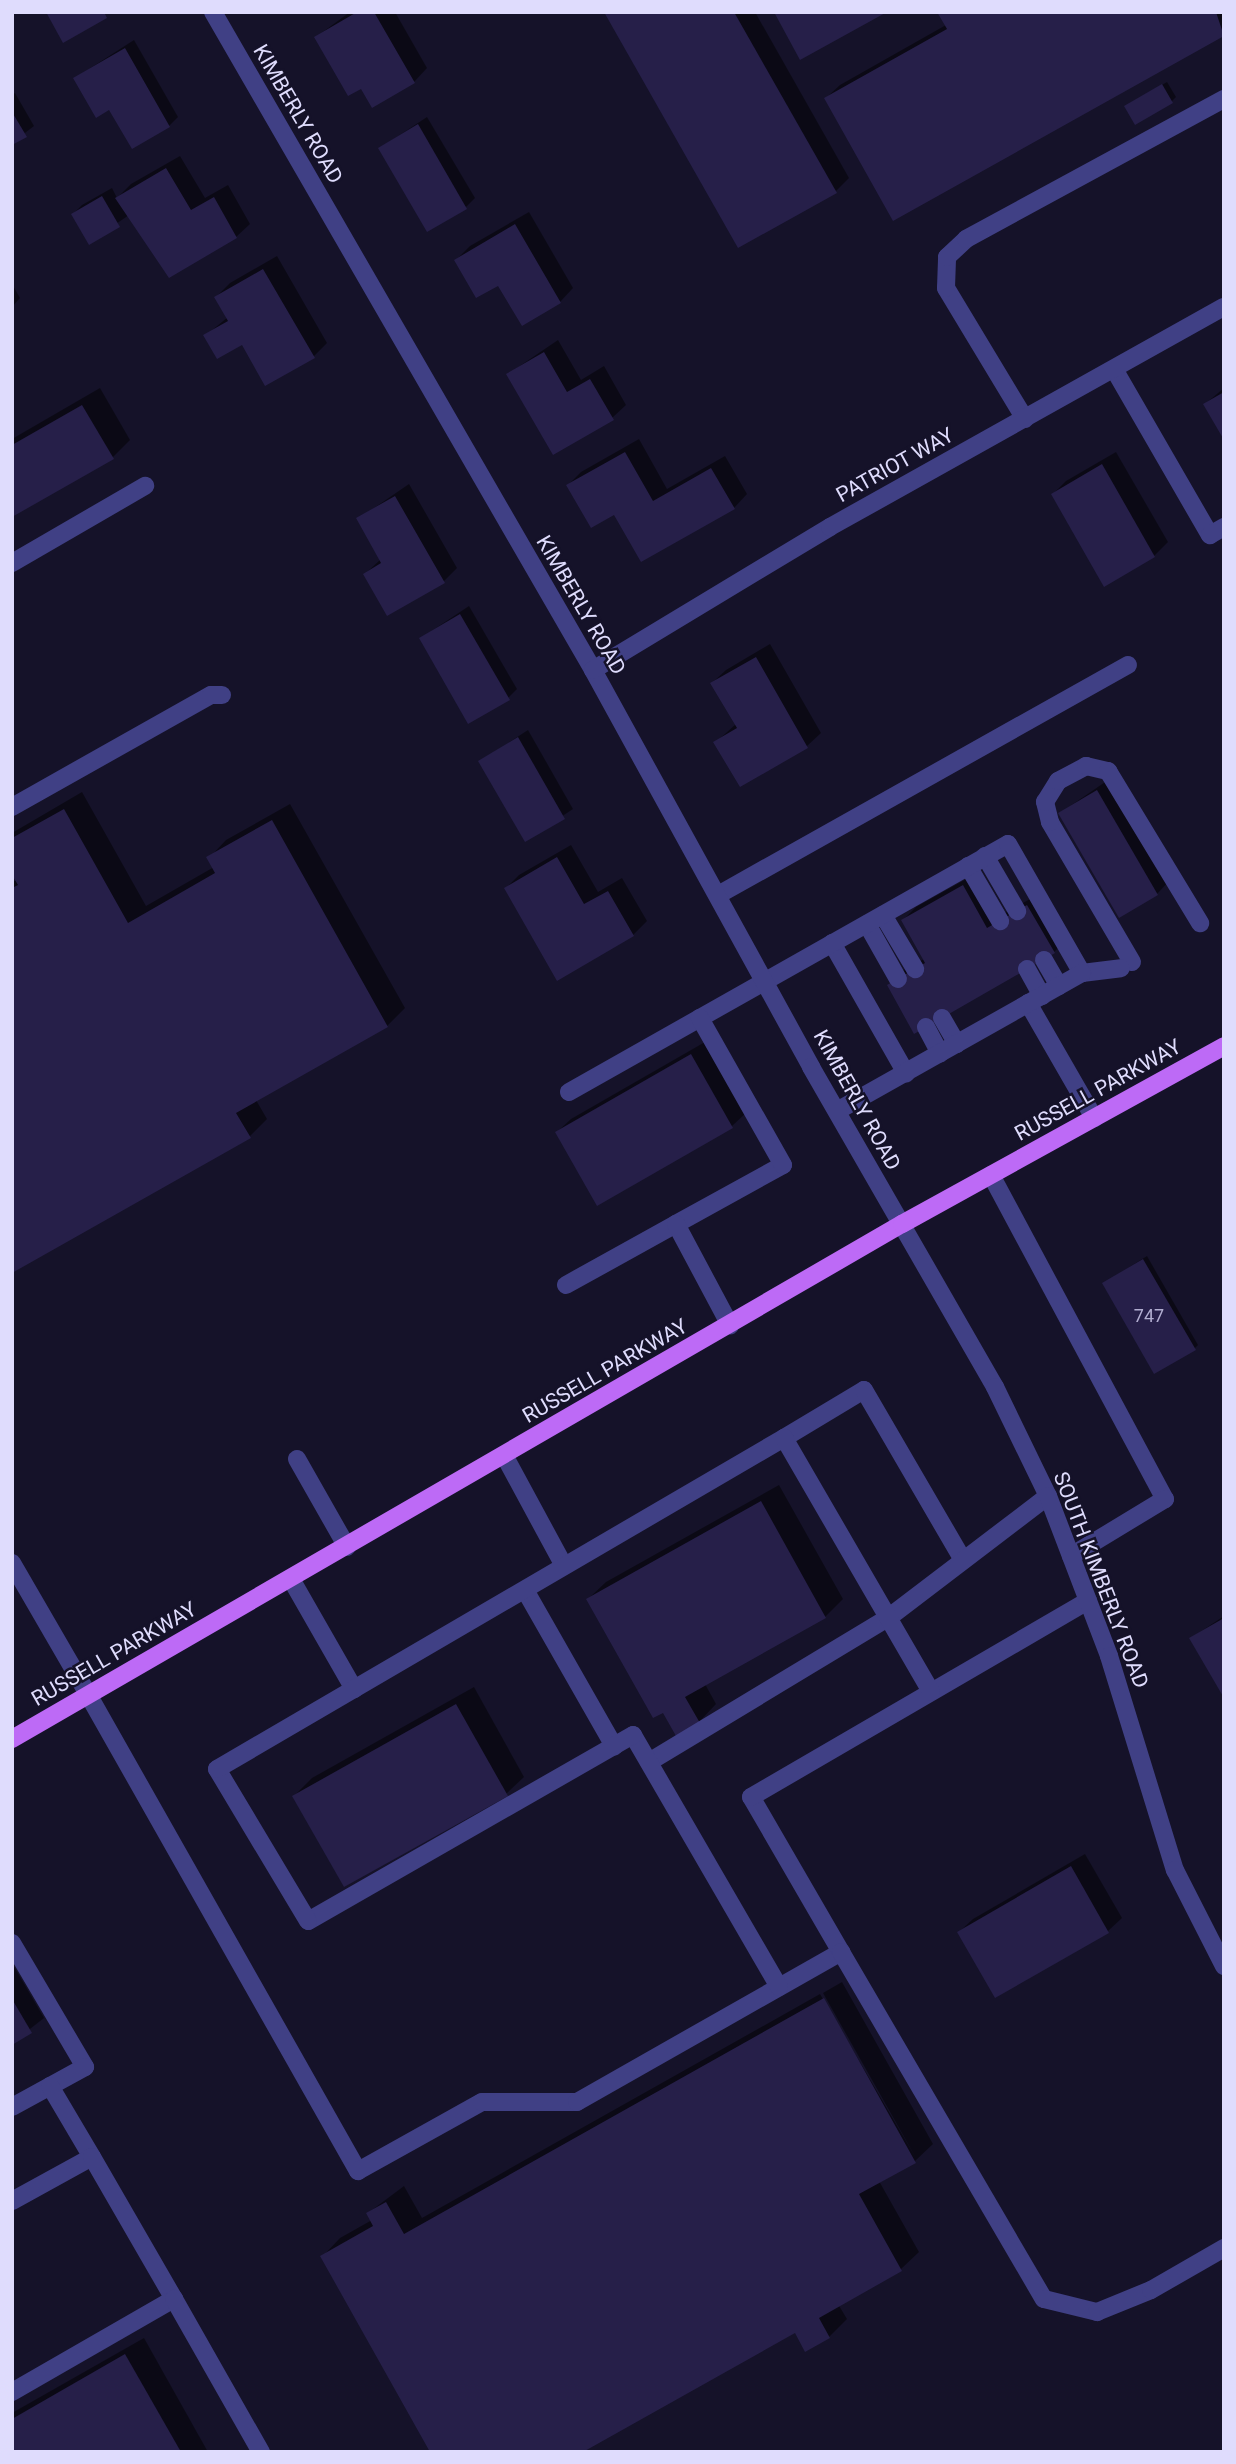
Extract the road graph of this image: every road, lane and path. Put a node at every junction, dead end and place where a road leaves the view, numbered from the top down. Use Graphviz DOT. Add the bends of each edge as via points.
graph roads {
  1 [pos="213,12"];
  2 [pos="1224,99"];
  3 [pos="1224,307"];
  4 [pos="1114,369"];
  5 [pos="1025,419"];
  6 [pos="145,486"];
  7 [pos="1224,527"];
  8 [pos="12,563"];
  9 [pos="1128,665"];
  10 [pos="593,670"];
  11 [pos="222,695"];
  12 [pos="12,807"];
  13 [pos="985,856"];
  14 [pos="968,866"];
  15 [pos="718,895"];
  16 [pos="1017,911"];
  17 [pos="883,915"];
  18 [pos="1000,921"];
  19 [pos="1200,923"];
  20 [pos="867,924"];
  21 [pos="832,943"];
  22 [pos="1044,960"];
  23 [pos="915,969"];
  24 [pos="1027,969"];
  25 [pos="1082,973"];
  26 [pos="898,979"];
  27 [pos="766,981"];
  28 [pos="1059,986"];
  29 [pos="1035,1000"];
  30 [pos="700,1018"];
  31 [pos="942,1018"];
  32 [pos="926,1027"];
  33 [pos="957,1044"];
  34 [pos="1224,1046"];
  35 [pos="940,1053"];
  36 [pos="906,1073"];
  37 [pos="569,1092"];
  38 [pos="837,1111"];
  39 [pos="1094,1118"];
  40 [pos="991,1175"];
  41 [pos="676,1224"];
  42 [pos="902,1224"];
  43 [pos="566,1285"];
  44 [pos="730,1325"];
  45 [pos="784,1438"];
  46 [pos="505,1455"];
  47 [pos="297,1459"];
  48 [pos="1048,1496"];
  49 [pos="346,1547"];
  50 [pos="1071,1556"];
  51 [pos="963,1560"];
  52 [pos="12,1563"];
  53 [pos="564,1566"];
  54 [pos="291,1579"];
  55 [pos="525,1590"];
  56 [pos="1088,1601"];
  57 [pos="888,1618"];
  58 [pos="354,1689"];
  59 [pos="931,1692"];
  60 [pos="89,1696"];
  61 [pos="12,1739"];
  62 [pos="614,1746"];
  63 [pos="649,1762"];
  64 [pos="12,1943"];
  65 [pos="841,1952"];
  66 [pos="1224,1966"];
  67 [pos="779,1987"];
  68 [pos="50,2086"];
  69 [pos="12,2107"];
  70 [pos="92,2157"];
  71 [pos="12,2202"];
  72 [pos="1224,2248"];
  73 [pos="173,2299"];
  74 [pos="12,2392"];
  75 [pos="261,2452"];
  1 -- 10 [label="street, KIMBERLY ROAD"];
  2 -- 5 [label="street" via="966,239 947,257 946,288"];
  3 -- 4 [label="street, PATRIOT WAY"];
  4 -- 5 [label="street, PATRIOT WAY"];
  4 -- 7 [label="street" via="1210,535"];
  5 -- 10 [label="street, PATRIOT WAY" via="830,527"];
  6 -- 8 [label="street"];
  9 -- 15 [label="street"];
  10 -- 15 [label="street, KIMBERLY ROAD"];
  11 -- 12 [label="street" via="211,695"];
  13 -- 14 [label="street"];
  13 -- 16 [label="street"];
  13 -- 25 [label="street" via="1008,844"];
  14 -- 17 [label="street"];
  14 -- 18 [label="street"];
  15 -- 27 [label="street, KIMBERLY ROAD"];
  17 -- 20 [label="street"];
  17 -- 23 [label="street"];
  19 -- 25 [label="street" via="1108,771 1086,766 1058,781 1045,802 1050,822 1127,965"];
  20 -- 21 [label="street"];
  20 -- 26 [label="street"];
  21 -- 27 [label="street"];
  21 -- 36 [label="street"];
  22 -- 28 [label="street"];
  24 -- 29 [label="street"];
  25 -- 28 [label="street"];
  27 -- 30 [label="street"];
  27 -- 38 [label="street, KIMBERLY ROAD"];
  28 -- 29 [label="street"];
  29 -- 33 [label="street"];
  29 -- 39 [label="street"];
  30 -- 37 [label="street"];
  30 -- 41 [label="street" via="783,1165"];
  31 -- 33 [label="street"];
  32 -- 35 [label="street"];
  33 -- 35 [label="street"];
  34 -- 39 [label="main road, RUSSELL PARKWAY"];
  35 -- 36 [label="street"];
  36 -- 38 [label="street"];
  38 -- 42 [label="street, KIMBERLY ROAD"];
  39 -- 40 [label="main road, RUSSELL PARKWAY"];
  40 -- 42 [label="main road, RUSSELL PARKWAY"];
  40 -- 50 [label="street" via="1165,1499"];
  41 -- 43 [label="street"];
  41 -- 44 [label="street"];
  42 -- 44 [label="main road, RUSSELL PARKWAY"];
  42 -- 48 [label="street, SOUTH KIMBERLY ROAD" via="995,1387"];
  44 -- 46 [label="main road, RUSSELL PARKWAY"];
  45 -- 51 [label="street" via="864,1390"];
  45 -- 53 [label="street"];
  45 -- 57 [label="street"];
  46 -- 49 [label="main road, RUSSELL PARKWAY"];
  46 -- 53 [label="street"];
  47 -- 49 [label="street"];
  48 -- 50 [label="street, SOUTH KIMBERLY ROAD"];
  48 -- 51 [label="street"];
  49 -- 54 [label="main road, RUSSELL PARKWAY"];
  50 -- 56 [label="street, SOUTH KIMBERLY ROAD"];
  51 -- 57 [label="street"];
  52 -- 60 [label="street"];
  53 -- 55 [label="street"];
  54 -- 58 [label="street"];
  54 -- 60 [label="main road, RUSSELL PARKWAY"];
  55 -- 58 [label="street"];
  55 -- 62 [label="street"];
  56 -- 59 [label="street"];
  56 -- 66 [label="street, SOUTH KIMBERLY ROAD" via="1175,1870"];
  57 -- 59 [label="street"];
  57 -- 63 [label="street"];
  58 -- 62 [label="street" via="217,1769 307,1922"];
  59 -- 65 [label="street" via="751,1797"];
  60 -- 61 [label="main road, RUSSELL PARKWAY"];
  60 -- 67 [label="street" via="358,2171 482,2102 577,2102"];
  62 -- 63 [label="street" via="633,1735"];
  63 -- 67 [label="street"];
  64 -- 68 [label="street" via="85,2067"];
  65 -- 67 [label="street"];
  65 -- 72 [label="street" via="1044,2299 1097,2312 1151,2290"];
  68 -- 69 [label="street"];
  68 -- 70 [label="street"];
  70 -- 71 [label="street"];
  70 -- 73 [label="street"];
  73 -- 74 [label="street"];
  73 -- 75 [label="street"];
}
